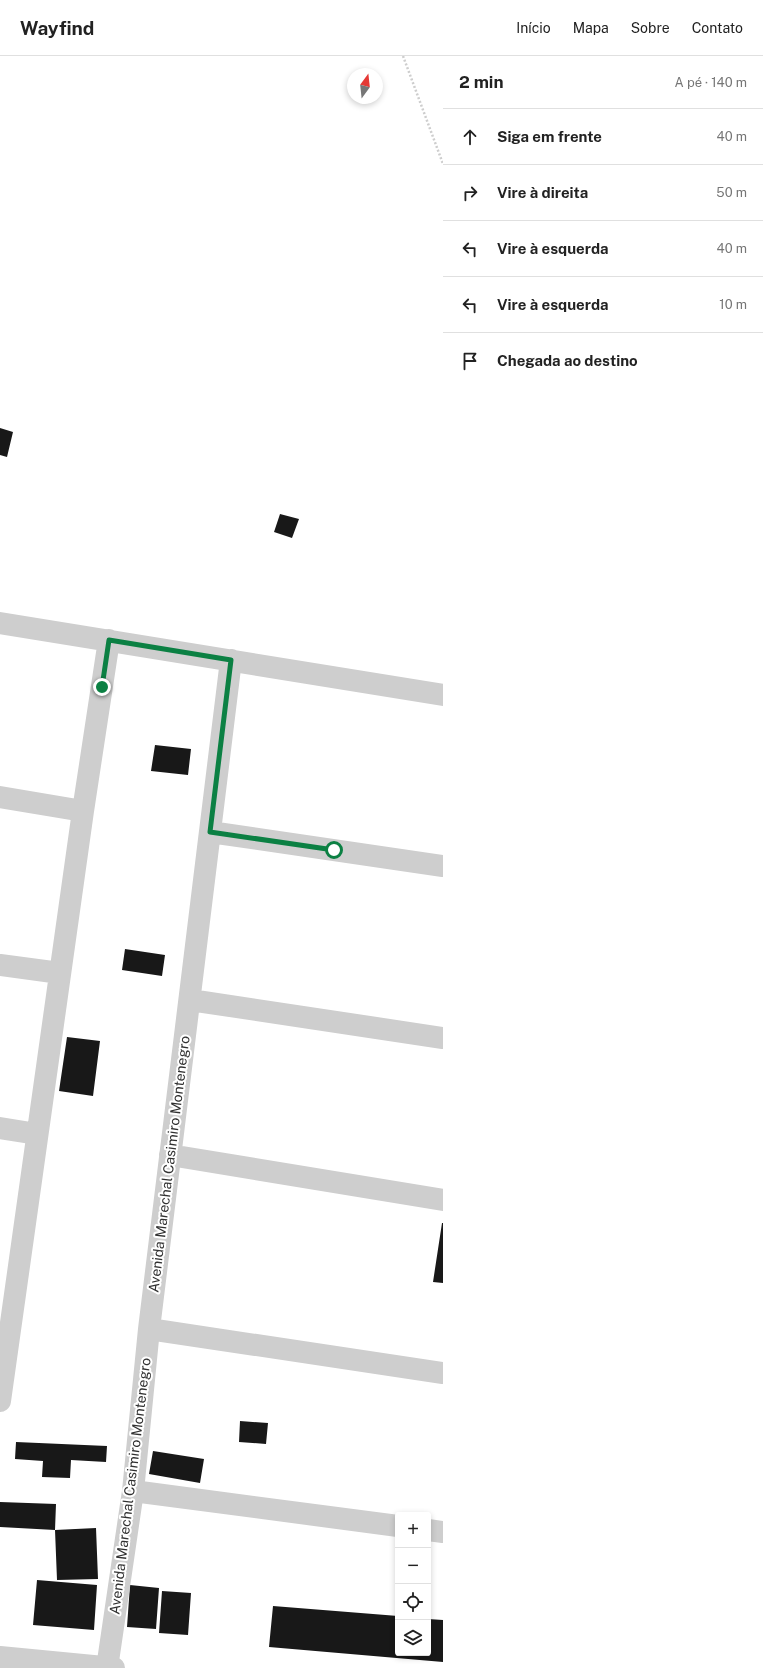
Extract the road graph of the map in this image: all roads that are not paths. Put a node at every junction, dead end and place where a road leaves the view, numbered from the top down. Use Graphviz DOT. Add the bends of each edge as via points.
graph roads {
  1 [pos="0,623"];
  2 [pos="109,640"];
  3 [pos="231,660"];
  4 [pos="443,695"];
  5 [pos="0,797"];
  6 [pos="83,811"];
  7 [pos="210,832"];
  8 [pos="443,866"];
  9 [pos="0,965"];
  10 [pos="60,974"];
  11 [pos="190,1000"];
  12 [pos="443,1038"];
  13 [pos="0,1128"];
  14 [pos="37,1134"];
  15 [pos="170,1155"];
  16 [pos="443,1200"];
  17 [pos="7,1302"];
  18 [pos="149,1329"];
  19 [pos="443,1373"];
  20 [pos="0,1399"];
  21 [pos="132,1491"];
  22 [pos="395,1526"];
  23 [pos="431,1530"];
  24 [pos="443,1532"];
  25 [pos="0,1657"];
  26 [pos="109,1668"];
  1 -- 2 [label="street"];
  2 -- 3 [label="street"];
  2 -- 6 [label="street"];
  3 -- 4 [label="street"];
  3 -- 7 [label="street, Avenida Marechal Casimiro Montenegro"];
  5 -- 6 [label="street"];
  6 -- 10 [label="street"];
  7 -- 8 [label="street"];
  7 -- 11 [label="street, Avenida Marechal Casimiro Montenegro"];
  9 -- 10 [label="street"];
  10 -- 14 [label="street"];
  11 -- 12 [label="street"];
  11 -- 15 [label="street, Avenida Marechal Casimiro Montenegro"];
  13 -- 14 [label="street"];
  14 -- 17 [label="street"];
  15 -- 16 [label="street"];
  15 -- 18 [label="street, Avenida Marechal Casimiro Montenegro"];
  17 -- 20 [label="street"];
  18 -- 19 [label="street"];
  18 -- 21 [label="street, Avenida Marechal Casimiro Montenegro"];
  21 -- 22 [label="street"];
  21 -- 26 [label="street, Avenida Marechal Casimiro Montenegro"];
  23 -- 24 [label="street"];
  25 -- 26 [label="street"];
}
